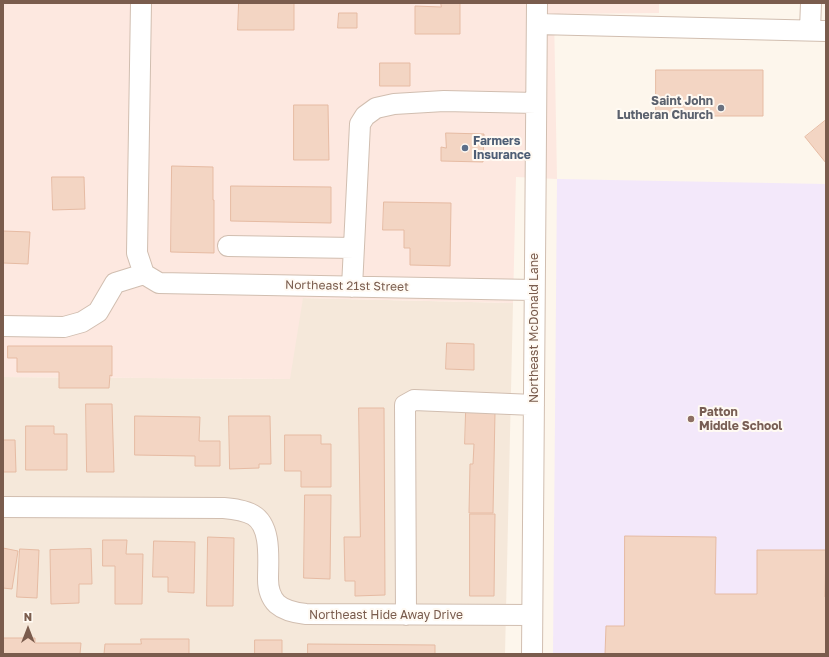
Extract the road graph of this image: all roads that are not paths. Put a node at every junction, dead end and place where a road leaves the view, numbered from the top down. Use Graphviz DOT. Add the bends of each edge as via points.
graph roads {
  1 [pos="141,3"];
  2 [pos="537,3"];
  3 [pos="811,3"];
  4 [pos="537,24"];
  5 [pos="818,31"];
  6 [pos="536,103"];
  7 [pos="228,246"];
  8 [pos="354,248"];
  9 [pos="152,278"];
  10 [pos="352,286"];
  11 [pos="534,290"];
  12 [pos="3,326"];
  13 [pos="534,405"];
  14 [pos="3,507"];
  15 [pos="406,615"];
  16 [pos="532,615"];
  17 [pos="532,654"];
  1 -- 9 [label="street" via="137,253"];
  2 -- 4 [label="street, Northeast McDonald Lane"];
  3 -- 5 [label="street"];
  4 -- 5 [label="street"];
  4 -- 6 [label="street, Northeast McDonald Lane"];
  6 -- 8 [label="street" via="444,101 394,104 376,108 365,116 360,124"];
  6 -- 11 [label="street, Northeast McDonald Lane"];
  7 -- 8 [label="street"];
  8 -- 10 [label="street"];
  9 -- 10 [label="street, Northeast 21st Street"];
  9 -- 12 [label="street, Northeast 21st Street" via="116,283 98,312 82,322 64,327"];
  10 -- 11 [label="street, Northeast 21st Street"];
  11 -- 13 [label="street, Northeast McDonald Lane"];
  13 -- 15 [label="street" via="414,400 405,405"];
  13 -- 16 [label="street, Northeast McDonald Lane"];
  14 -- 15 [label="street, Northeast Hide Away Drive" via="239,510 254,516 262,524 268,541 268,587 278,605 292,612 306,614"];
  15 -- 16 [label="street, Northeast Hide Away Drive"];
  16 -- 17 [label="street, Northeast McDonald Lane"];
}
